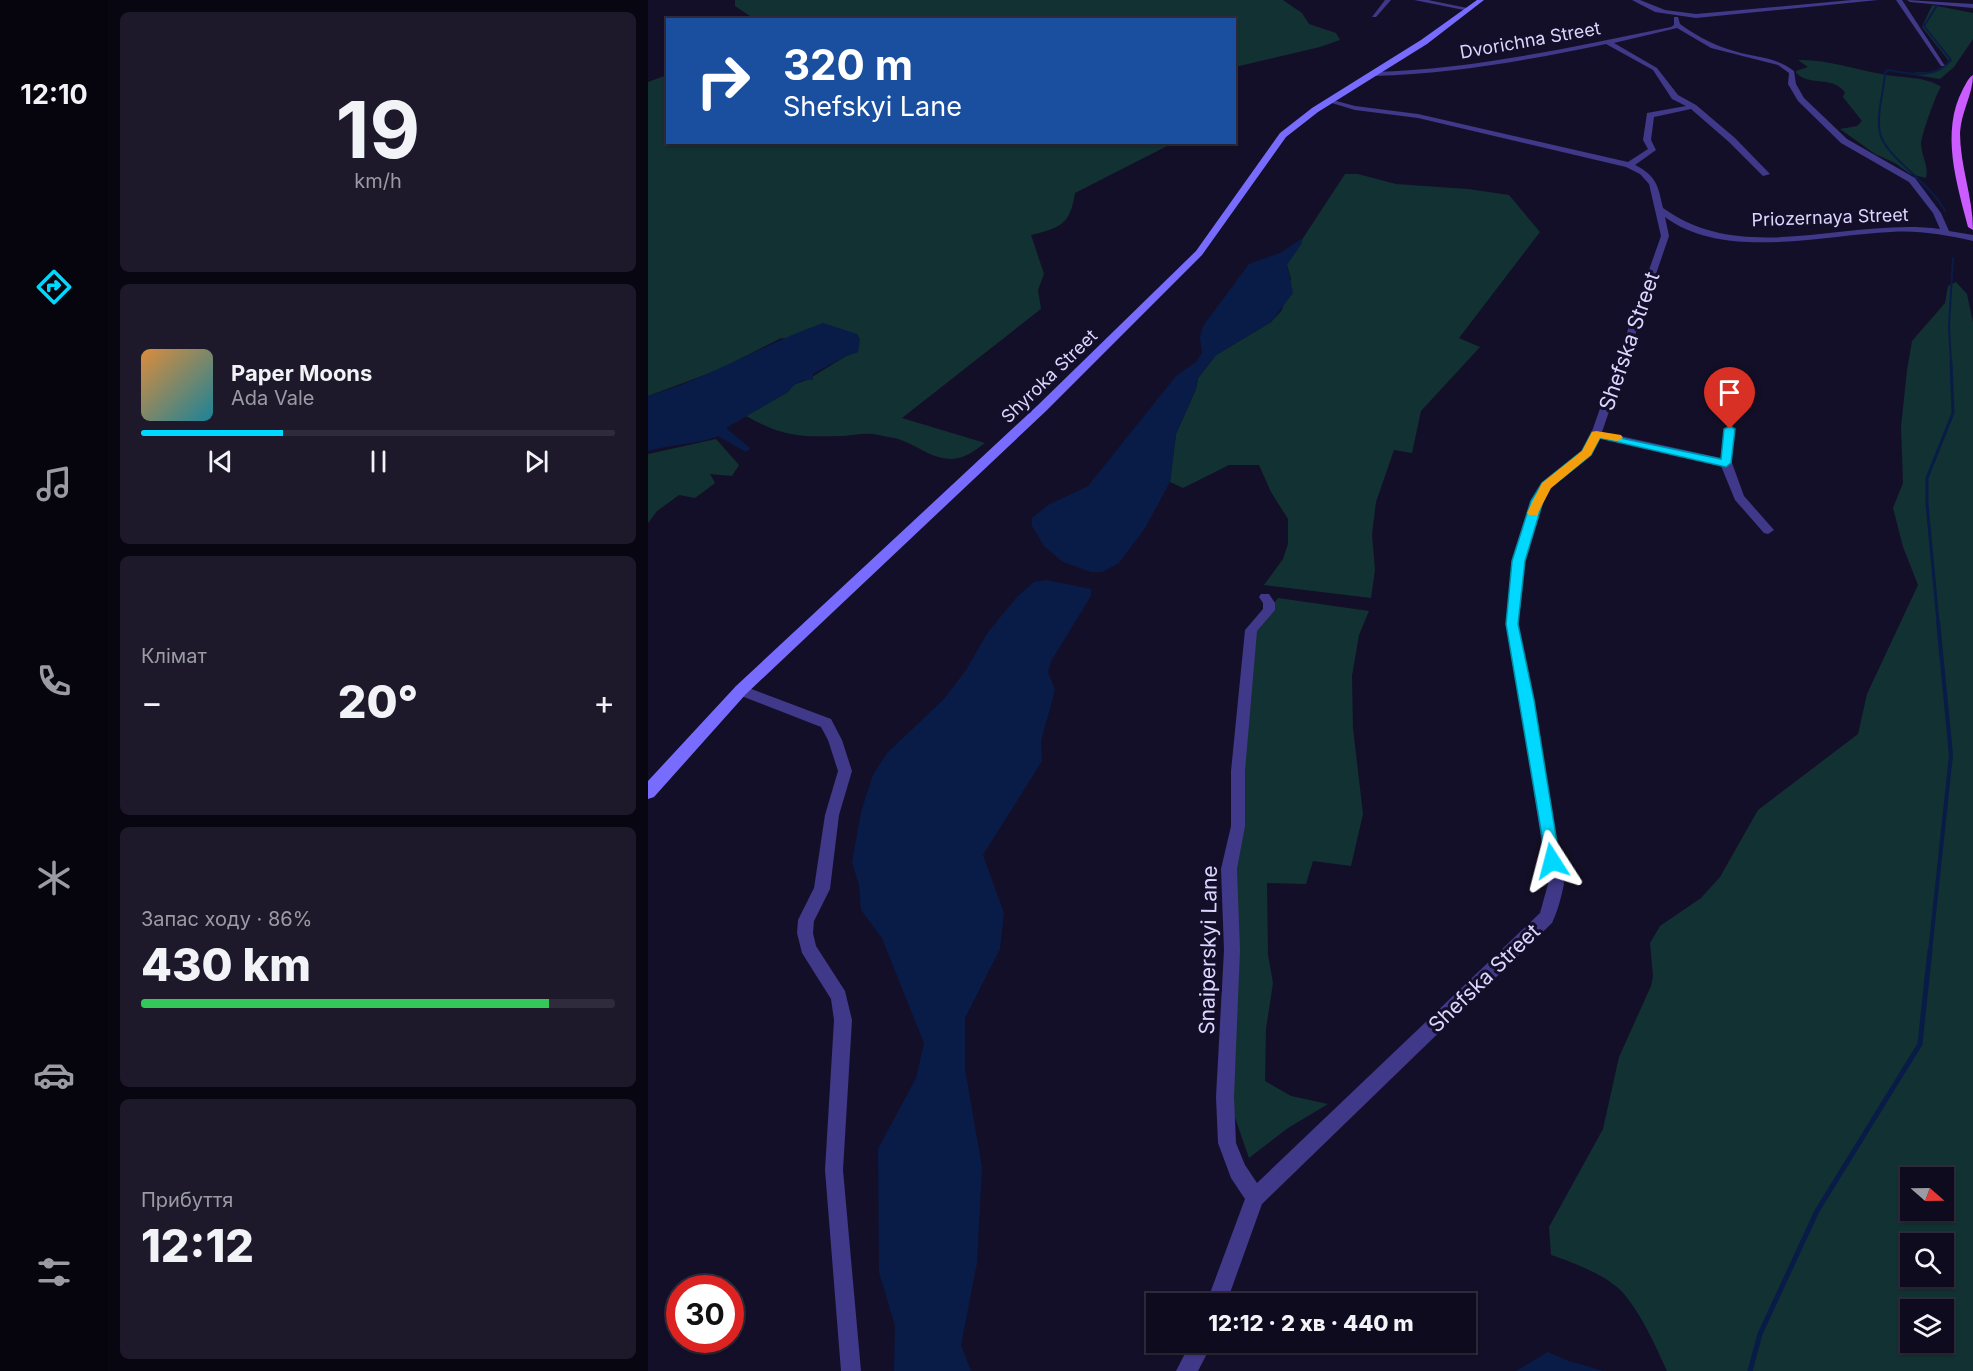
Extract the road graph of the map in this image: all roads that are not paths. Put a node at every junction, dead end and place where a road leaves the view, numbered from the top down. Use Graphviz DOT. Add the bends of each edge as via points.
graph roads {
  1 [pos="1388,0"];
  2 [pos="1417,0"];
  3 [pos="1481,0"];
  4 [pos="1635,0"];
  5 [pos="1875,0"];
  6 [pos="1899,0"];
  7 [pos="1910,0"];
  8 [pos="1973,6"];
  9 [pos="1469,9"];
  10 [pos="1672,14"];
  11 [pos="1374,16"];
  12 [pos="1677,25"];
  13 [pos="1607,42"];
  14 [pos="1943,65"];
  15 [pos="1374,74"];
  16 [pos="1973,77"];
  17 [pos="1332,100"];
  18 [pos="1693,107"];
  19 [pos="1629,165"];
  20 [pos="1766,174"];
  21 [pos="1659,209"];
  22 [pos="1973,227"];
  23 [pos="1695,231"];
  24 [pos="1946,233"];
  25 [pos="1665,237"];
  26 [pos="1973,238"];
  27 [pos="1730,429"];
  28 [pos="1596,434"];
  29 [pos="1726,463"];
  30 [pos="1768,531"];
  31 [pos="1265,597"];
  32 [pos="741,690"];
  33 [pos="648,792"];
  34 [pos="1255,1198"];
  35 [pos="1220,1293"];
  36 [pos="1197,1353"];
  37 [pos="851,1371"];
  38 [pos="1186,1371"];
  1 -- 11 [label="street"];
  2 -- 9 [label="street"];
  3 -- 9 [label="main road, Shyroka Street"];
  4 -- 10 [label="street"];
  5 -- 10 [label="street"];
  6 -- 14 [label="street"];
  7 -- 8 [label="street"];
  9 -- 15 [label="main road, Shyroka Street"];
  10 -- 12 [label="street"];
  12 -- 13 [label="street, Dvorichna Street"];
  12 -- 24 [label="street" via="1714,48 1790,68 1792,84 1801,99 1844,141 1912,180 1937,213"];
  13 -- 15 [label="street, Dvorichna Street" via="1515,62 1413,74"];
  13 -- 18 [label="street" via="1656,69 1676,97"];
  15 -- 17 [label="main road, Shyroka Street"];
  16 -- 22 [label="main road" via="1958,108 1955,146"];
  17 -- 19 [label="street"];
  17 -- 32 [label="main road, Shyroka Street" via="1283,135 1218,228 1174,278 994,454"];
  18 -- 19 [label="street" via="1650,115 1647,140 1652,150"];
  18 -- 20 [label="street"];
  19 -- 21 [label="street" via="1653,183"];
  21 -- 23 [label="street, Priozernaya Street"];
  21 -- 25 [label="street"];
  23 -- 24 [label="street, Priozernaya Street" via="1764,239 1891,229"];
  23 -- 25 [label="street"];
  24 -- 26 [label="street, Priozernaya Street"];
  25 -- 28 [label="street, Shefska Street"];
  27 -- 29 [label="street"];
  28 -- 29 [label="street"];
  28 -- 34 [label="street, Shefska Street" via="1587,453 1546,486 1530,520 1518,561 1512,624 1556,884 1546,918"];
  29 -- 30 [label="street" via="1739,497"];
  31 -- 34 [label="street, Snaiperskyi Lane" via="1269,609 1251,630 1238,761 1238,826 1228,869 1232,950 1225,1097 1227,1143"];
  32 -- 33 [label="main road, Shyroka Street"];
  32 -- 37 [label="street" via="826,723 845,771 832,815 822,889 806,921 805,933 808,948 839,997 843,1020 834,1170"];
  34 -- 35 [label="street, Shefska Street"];
  36 -- 38 [label="street"];
}
